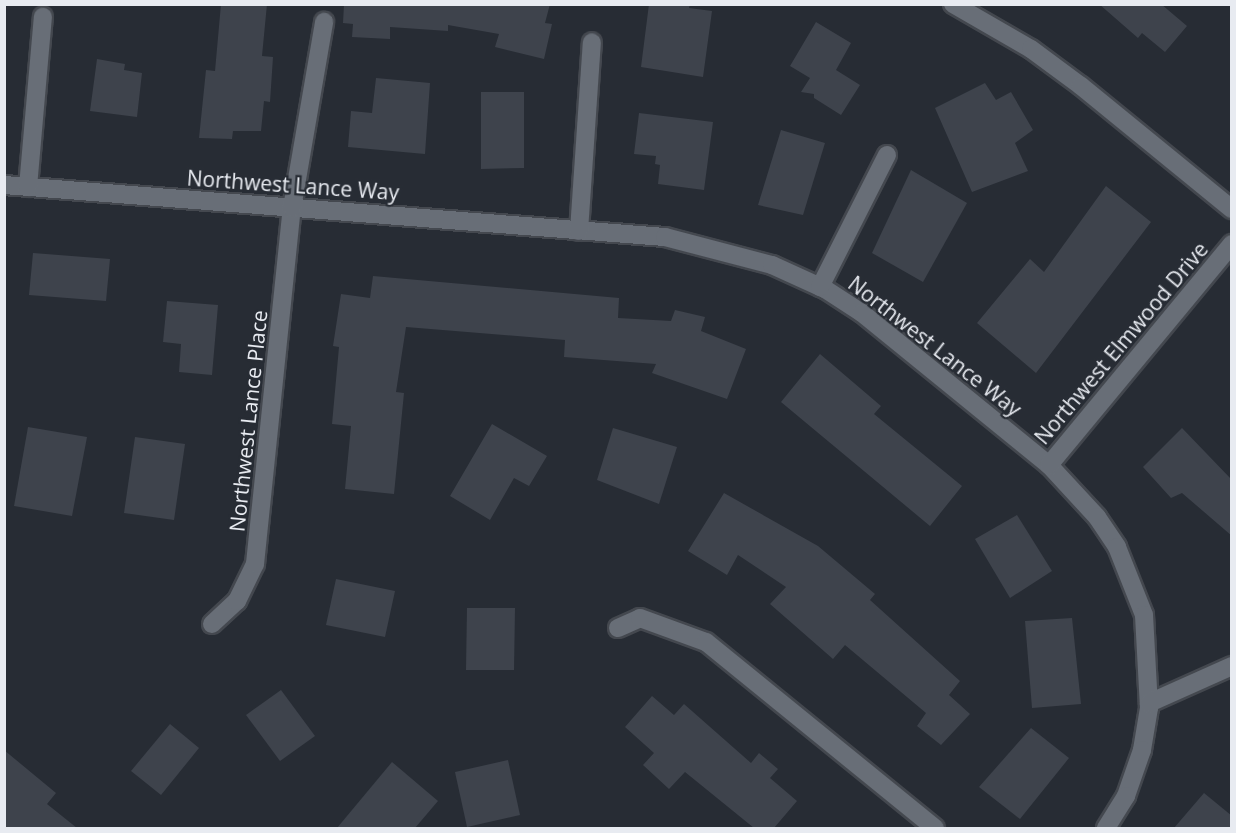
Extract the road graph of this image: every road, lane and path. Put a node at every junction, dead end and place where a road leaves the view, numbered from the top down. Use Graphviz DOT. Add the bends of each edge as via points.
graph roads {
  1 [pos="953,4"];
  2 [pos="44,17"];
  3 [pos="324,22"];
  4 [pos="592,42"];
  5 [pos="886,155"];
  6 [pos="4,185"];
  7 [pos="27,187"];
  8 [pos="292,208"];
  9 [pos="1232,209"];
  10 [pos="579,231"];
  11 [pos="1232,244"];
  12 [pos="820,287"];
  13 [pos="1049,465"];
  14 [pos="212,624"];
  15 [pos="618,628"];
  16 [pos="1232,666"];
  17 [pos="1149,703"];
  18 [pos="935,828"];
  19 [pos="1106,828"];
  1 -- 9 [label="street" via="1064,74"];
  2 -- 7 [label="street"];
  3 -- 8 [label="street, Northwest Lance Place"];
  4 -- 10 [label="street"];
  5 -- 12 [label="street, Northwest Lance Way"];
  6 -- 7 [label="street, Northwest Lance Way"];
  7 -- 8 [label="street, Northwest Lance Way"];
  8 -- 10 [label="street, Northwest Lance Way"];
  8 -- 14 [label="street, Northwest Lance Place" via="255,564 237,601"];
  10 -- 12 [label="street, Northwest Lance Way" via="709,245 772,265"];
  11 -- 13 [label="street, Northwest Elmwood Drive"];
  12 -- 13 [label="street, Northwest Lance Way" via="862,313"];
  13 -- 17 [label="street, Northwest Elmwood Drive" via="1098,517 1136,586 1148,646"];
  15 -- 18 [label="street" via="640,618 706,642"];
  16 -- 17 [label="street"];
  17 -- 19 [label="street, Northwest Elmwood Drive" via="1142,750 1126,796"];
}
